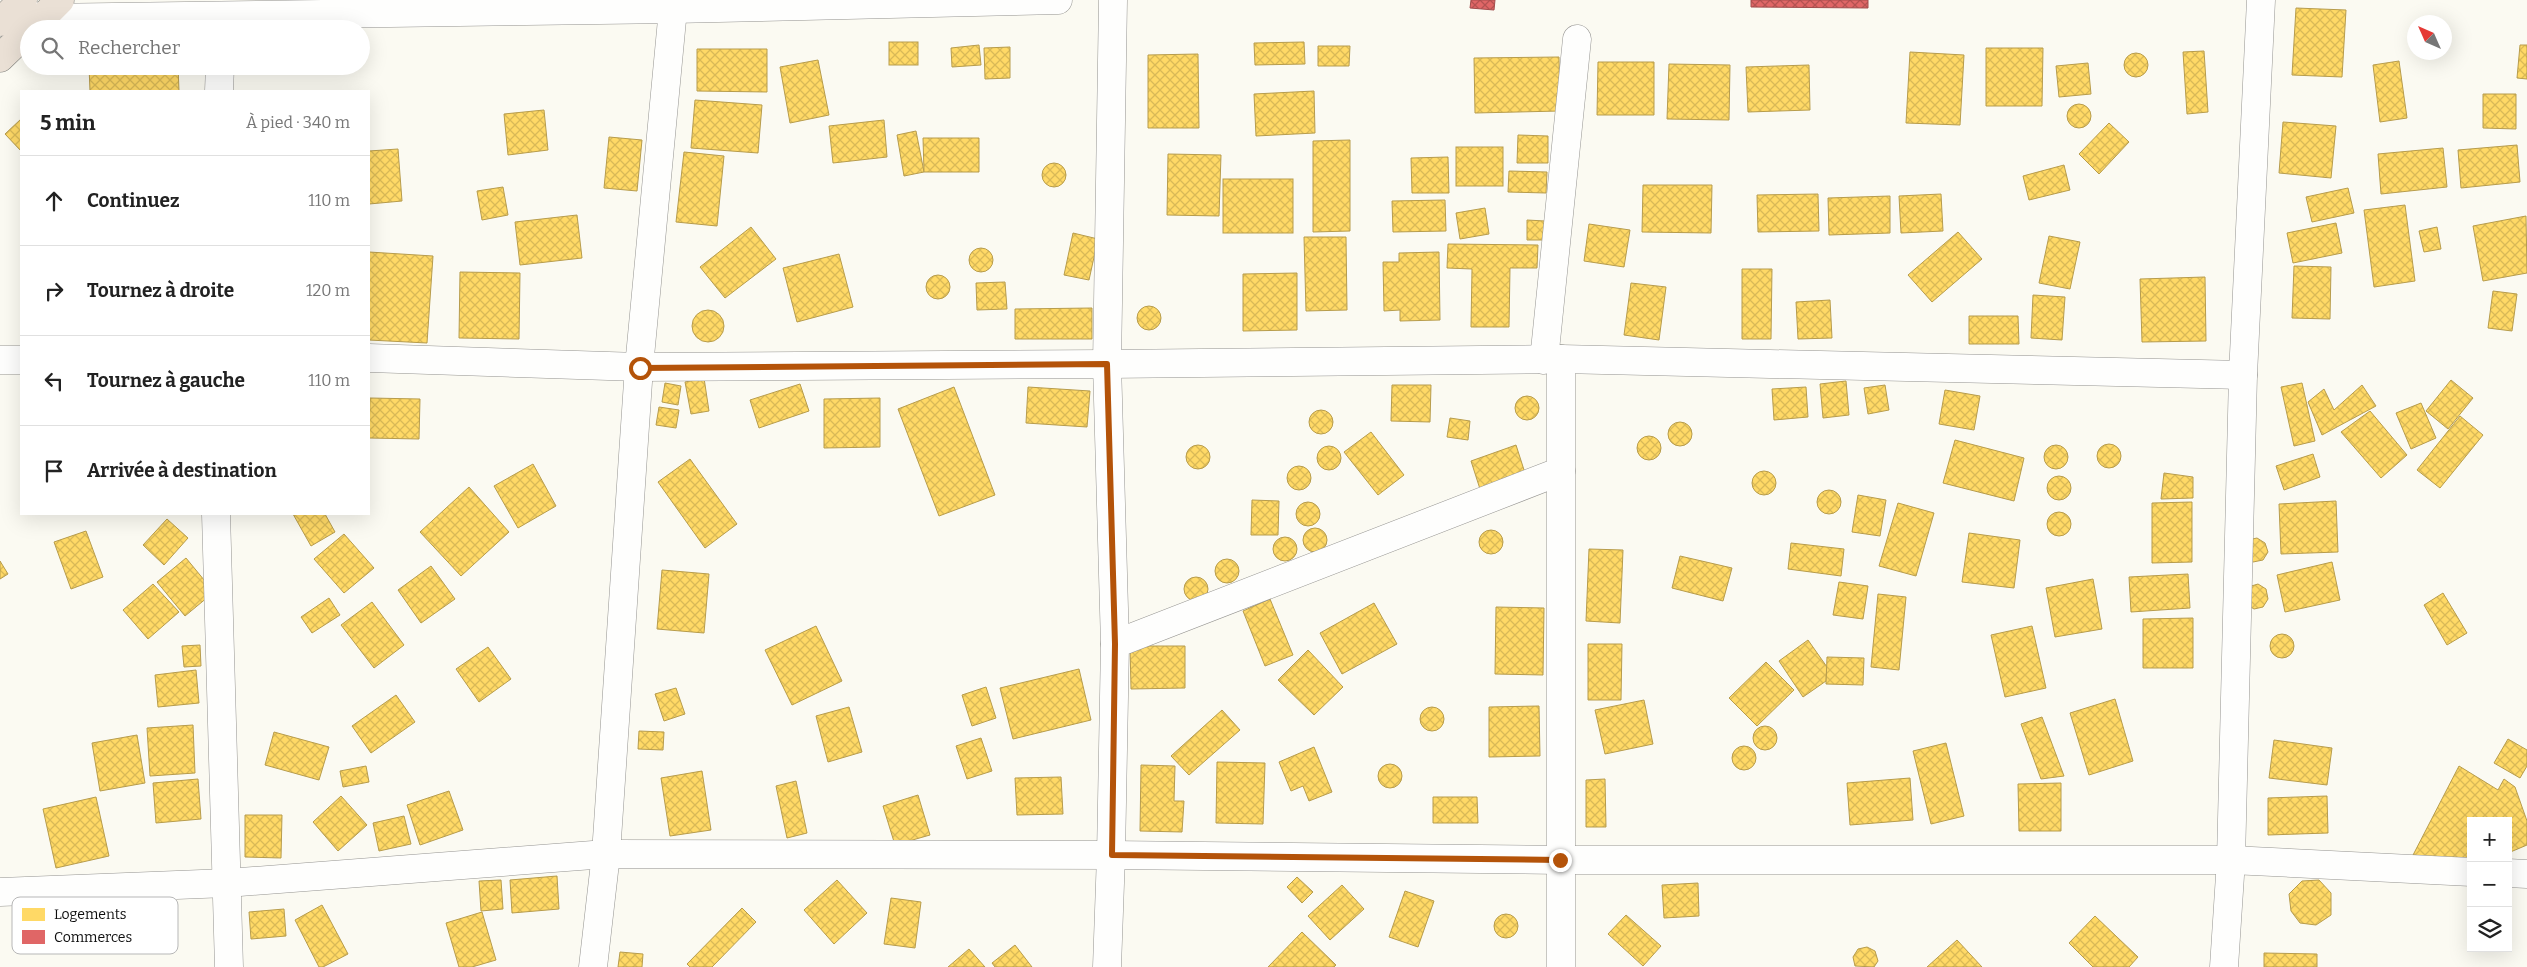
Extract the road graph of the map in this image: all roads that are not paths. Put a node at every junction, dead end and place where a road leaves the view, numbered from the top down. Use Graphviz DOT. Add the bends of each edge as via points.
graph roads {
  1 [pos="1058,0"];
  2 [pos="1113,0"];
  3 [pos="2260,0"];
  4 [pos="674,9"];
  5 [pos="28,16"];
  6 [pos="156,20"];
  7 [pos="290,20"];
  8 [pos="20,28"];
  9 [pos="1577,39"];
  10 [pos="0,58"];
  11 [pos="220,75"];
  12 [pos="219,90"];
  13 [pos="370,358"];
  14 [pos="1553,359"];
  15 [pos="0,360"];
  16 [pos="20,360"];
  17 [pos="1107,364"];
  18 [pos="640,368"];
  19 [pos="2243,376"];
  20 [pos="1561,471"];
  21 [pos="216,515"];
  22 [pos="1115,644"];
  23 [pos="606,854"];
  24 [pos="1112,855"];
  25 [pos="1560,860"];
  26 [pos="2231,860"];
  27 [pos="2467,872"];
  28 [pos="2512,873"];
  29 [pos="2527,874"];
  30 [pos="227,883"];
  31 [pos="0,892"];
  32 [pos="229,967"];
  33 [pos="593,967"];
  34 [pos="1107,967"];
  35 [pos="1561,967"];
  36 [pos="2224,967"];
  1 -- 4 [label="street"];
  2 -- 17 [label="street"];
  3 -- 19 [label="street"];
  4 -- 7 [label="street"];
  4 -- 18 [label="street"];
  5 -- 6 [label="street"];
  8 -- 10 [label="highway"];
  9 -- 14 [label="street"];
  11 -- 12 [label="street"];
  13 -- 18 [label="street"];
  14 -- 17 [label="street"];
  14 -- 19 [label="street"];
  14 -- 20 [label="street"];
  15 -- 16 [label="street"];
  17 -- 18 [label="street"];
  17 -- 22 [label="street"];
  18 -- 23 [label="street"];
  19 -- 26 [label="street"];
  20 -- 22 [label="street"];
  20 -- 25 [label="street"];
  21 -- 30 [label="street"];
  22 -- 24 [label="street"];
  23 -- 24 [label="street"];
  23 -- 30 [label="street"];
  23 -- 33 [label="street"];
  24 -- 25 [label="street"];
  24 -- 34 [label="street"];
  25 -- 26 [label="street"];
  25 -- 35 [label="street"];
  26 -- 27 [label="street"];
  26 -- 36 [label="street"];
  28 -- 29 [label="street"];
  30 -- 31 [label="street"];
  30 -- 32 [label="street"];
}
